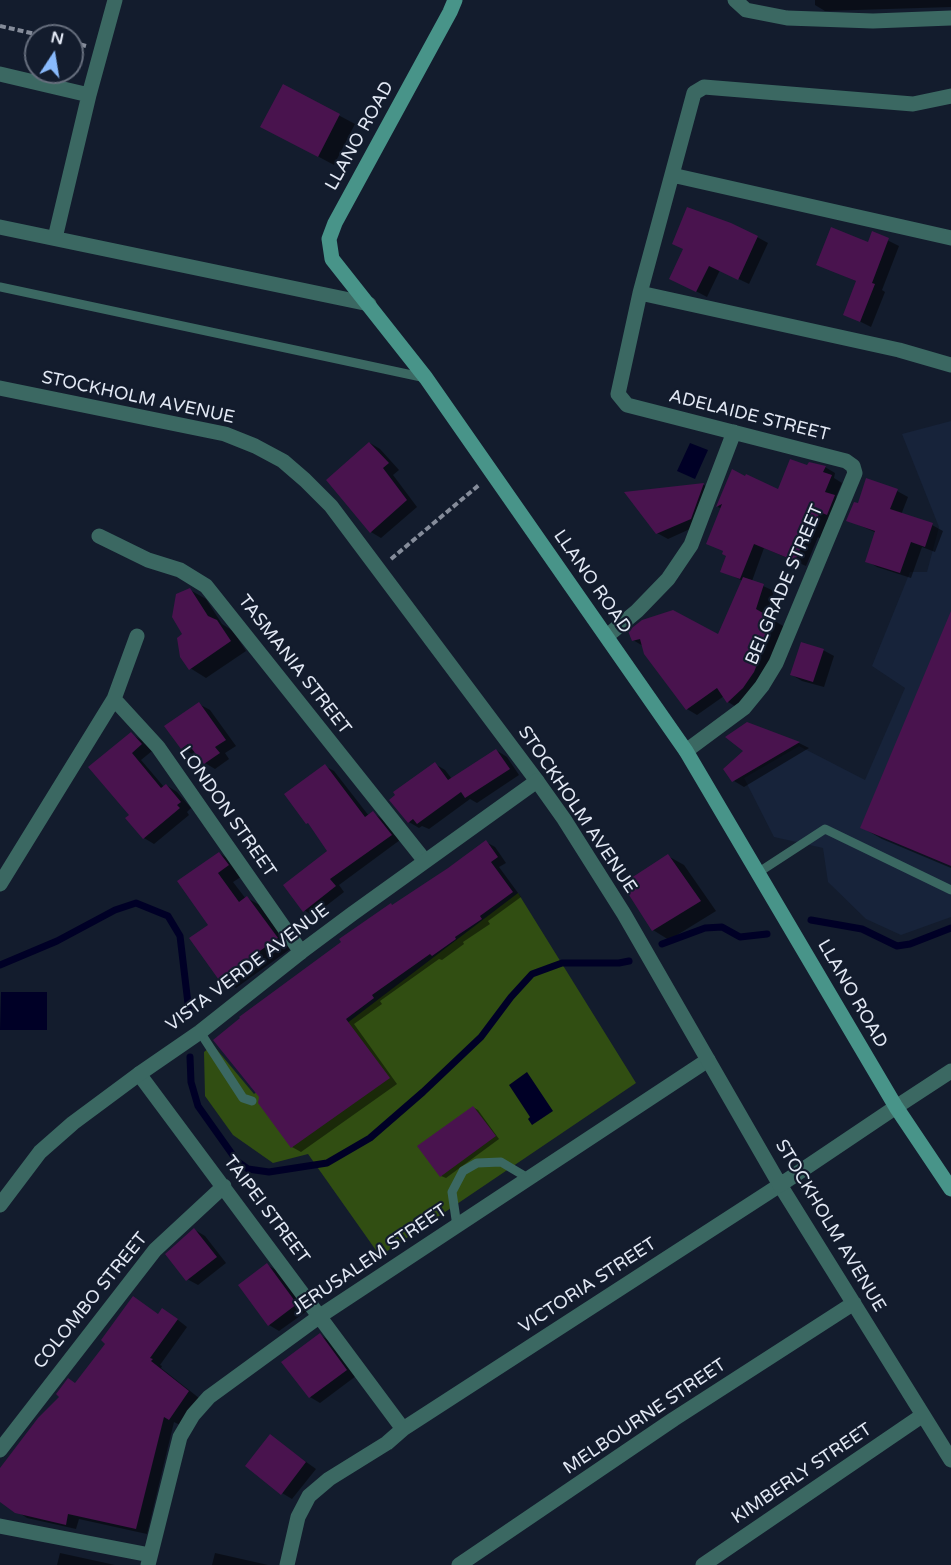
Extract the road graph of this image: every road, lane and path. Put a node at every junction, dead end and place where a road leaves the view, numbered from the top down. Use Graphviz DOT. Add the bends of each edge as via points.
graph roads {
  1 [pos="115,0"];
  2 [pos="455,0"];
  3 [pos="735,0"];
  4 [pos="951,18"];
  5 [pos="0,26"];
  6 [pos="24,31"];
  7 [pos="0,74"];
  8 [pos="89,95"];
  9 [pos="951,96"];
  10 [pos="672,175"];
  11 [pos="0,227"];
  12 [pos="951,237"];
  13 [pos="55,238"];
  14 [pos="0,287"];
  15 [pos="640,293"];
  16 [pos="369,304"];
  17 [pos="951,365"];
  18 [pos="426,378"];
  19 [pos="0,388"];
  20 [pos="734,432"];
  21 [pos="855,473"];
  22 [pos="493,474"];
  23 [pos="99,536"];
  24 [pos="378,569"];
  25 [pos="137,636"];
  26 [pos="607,636"];
  27 [pos="114,699"];
  28 [pos="686,751"];
  29 [pos="537,781"];
  30 [pos="425,861"];
  31 [pos="759,872"];
  32 [pos="0,884"];
  33 [pos="951,890"];
  34 [pos="301,952"];
  35 [pos="200,1032"];
  36 [pos="708,1060"];
  37 [pos="951,1071"];
  38 [pos="139,1074"];
  39 [pos="252,1101"];
  40 [pos="896,1107"];
  41 [pos="528,1178"];
  42 [pos="780,1185"];
  43 [pos="224,1186"];
  44 [pos="951,1189"];
  45 [pos="0,1205"];
  46 [pos="457,1226"];
  47 [pos="854,1303"];
  48 [pos="320,1316"];
  49 [pos="923,1415"];
  50 [pos="403,1429"];
  51 [pos="0,1450"];
  52 [pos="951,1460"];
  53 [pos="0,1526"];
  54 [pos="149,1560"];
  55 [pos="287,1565"];
  56 [pos="459,1565"];
  57 [pos="703,1565"];
  1 -- 8 [label="street"];
  2 -- 16 [label="main road, LLANO ROAD" via="344,204 329,239 332,259"];
  3 -- 4 [label="street" via="746,10 787,18"];
  5 -- 6 [label="path"];
  7 -- 8 [label="street"];
  8 -- 13 [label="street"];
  9 -- 10 [label="street" via="914,104 704,87 694,93"];
  10 -- 12 [label="street"];
  10 -- 15 [label="street"];
  11 -- 13 [label="street"];
  13 -- 16 [label="street"];
  14 -- 18 [label="lane"];
  15 -- 17 [label="street"];
  15 -- 20 [label="street, ADELAIDE STREET" via="618,394 627,405"];
  16 -- 18 [label="main road, LLANO ROAD"];
  18 -- 22 [label="main road, LLANO ROAD"];
  19 -- 24 [label="street, STOCKHOLM AVENUE" via="225,434 255,446 283,461 305,480 331,506"];
  20 -- 21 [label="street, ADELAIDE STREET" via="846,460"];
  20 -- 26 [label="street" via="691,545 668,579"];
  21 -- 28 [label="street, BELGRADE STREET" via="776,663 744,708"];
  22 -- 24 [label="path"];
  22 -- 26 [label="main road, LLANO ROAD"];
  23 -- 30 [label="street, TASMANIA STREET" via="148,560 180,570 207,586"];
  24 -- 29 [label="street, STOCKHOLM AVENUE"];
  25 -- 27 [label="street"];
  26 -- 28 [label="main road, LLANO ROAD"];
  27 -- 32 [label="street"];
  27 -- 34 [label="street, LONDON STREET" via="158,747"];
  28 -- 31 [label="main road, LLANO ROAD"];
  29 -- 30 [label="street, VISTA VERDE AVENUE"];
  29 -- 36 [label="street, STOCKHOLM AVENUE" via="591,860"];
  30 -- 34 [label="street, VISTA VERDE AVENUE"];
  31 -- 33 [label="lane" via="825,829"];
  31 -- 40 [label="main road, LLANO ROAD"];
  34 -- 35 [label="street, VISTA VERDE AVENUE"];
  35 -- 38 [label="street, VISTA VERDE AVENUE"];
  35 -- 39 [label="lane" via="243,1098"];
  36 -- 41 [label="street, JERUSALEM STREET"];
  36 -- 42 [label="street, STOCKHOLM AVENUE"];
  37 -- 40 [label="street, VICTORIA STREET"];
  38 -- 43 [label="street, TAIPEI STREET"];
  38 -- 45 [label="street, VISTA VERDE AVENUE" via="55,1137"];
  40 -- 42 [label="street, VICTORIA STREET"];
  40 -- 44 [label="main road, LLANO ROAD"];
  41 -- 46 [label="street, JERUSALEM STREET"];
  41 -- 46 [label="lane" via="501,1162 477,1163 463,1171 452,1192"];
  42 -- 47 [label="street, STOCKHOLM AVENUE"];
  42 -- 50 [label="street, VICTORIA STREET"];
  43 -- 48 [label="street, TAIPEI STREET"];
  43 -- 51 [label="street, COLOMBO STREET" via="155,1250"];
  46 -- 48 [label="street, JERUSALEM STREET"];
  47 -- 49 [label="street, STOCKHOLM AVENUE"];
  47 -- 56 [label="street, MELBOURNE STREET"];
  48 -- 50 [label="street, TAIPEI STREET"];
  48 -- 54 [label="street, JERUSALEM STREET" via="209,1397 193,1415 180,1437"];
  49 -- 52 [label="street, STOCKHOLM AVENUE"];
  49 -- 57 [label="street, KIMBERLY STREET"];
  50 -- 55 [label="street, VICTORIA STREET" via="309,1496 298,1517"];
  53 -- 54 [label="street"];
}
